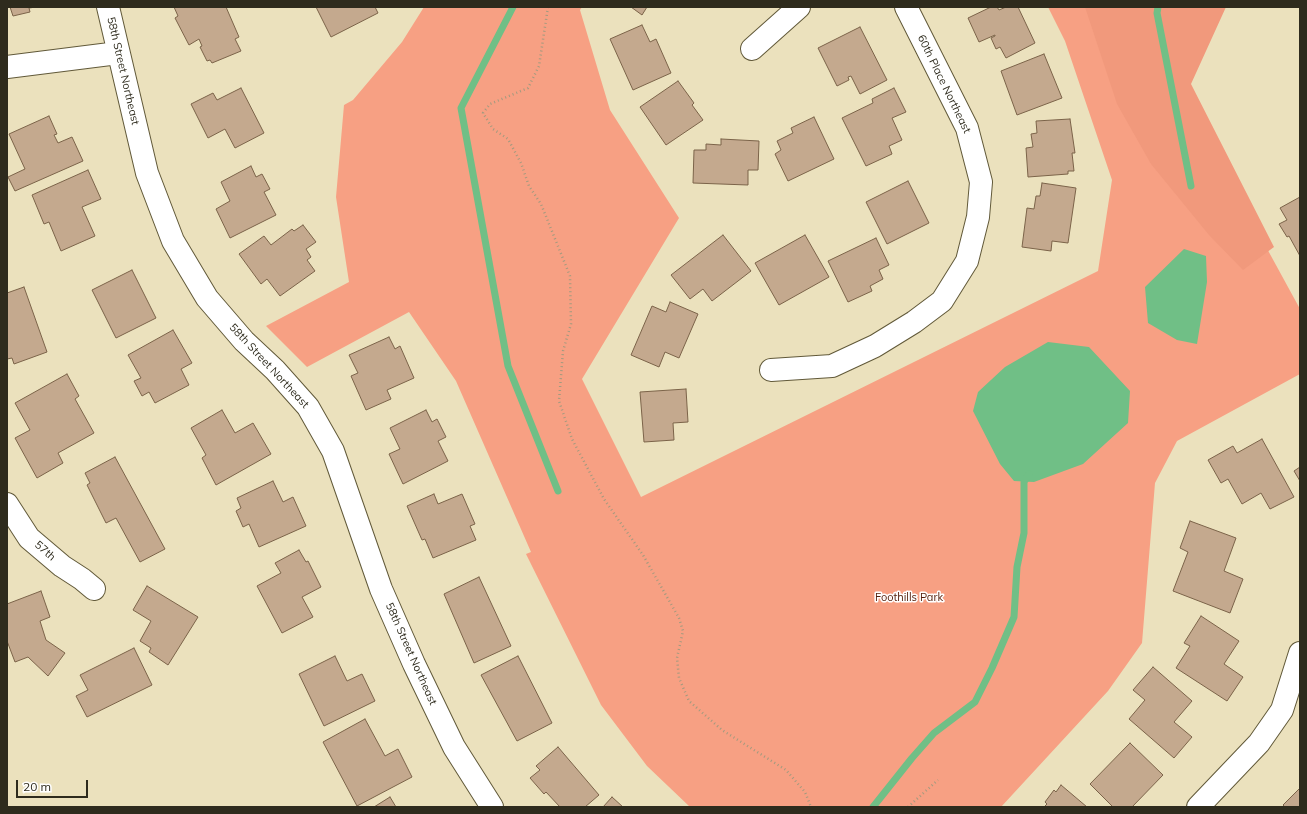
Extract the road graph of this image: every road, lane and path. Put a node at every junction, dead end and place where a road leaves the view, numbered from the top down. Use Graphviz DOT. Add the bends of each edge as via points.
graph roads {
  1 [pos="108,7"];
  2 [pos="548,7"];
  3 [pos="799,7"];
  4 [pos="906,7"];
  5 [pos="752,49"];
  6 [pos="118,53"];
  7 [pos="7,67"];
  8 [pos="771,370"];
  9 [pos="7,504"];
  10 [pos="94,589"];
  11 [pos="1300,653"];
  12 [pos="938,780"];
  13 [pos="492,807"];
  14 [pos="811,807"];
  15 [pos="908,807"];
  16 [pos="1198,807"];
  1 -- 6 [label="street, 58th Street Northeast"];
  2 -- 14 [label="path" via="539,66 528,88 490,104 483,113 493,129 508,140 521,163 529,186 541,204 570,276 571,324 562,351 559,401 572,440 604,499 643,555 679,618 683,631 678,658 678,678 689,701 722,730 786,770 805,792"];
  3 -- 5 [label="street"];
  4 -- 8 [label="street, 60th Place Northeast" via="967,128 981,182 978,217 967,261 942,301 875,346 832,366"];
  6 -- 7 [label="street"];
  6 -- 13 [label="street, 58th Street Northeast" via="147,173 173,241 207,298 244,341 275,370 308,407 333,451 381,589 414,664 454,747"];
  9 -- 10 [label="street, 57th" via="29,538"];
  11 -- 16 [label="street" via="1282,710 1259,743"];
  12 -- 15 [label="path"];
}
